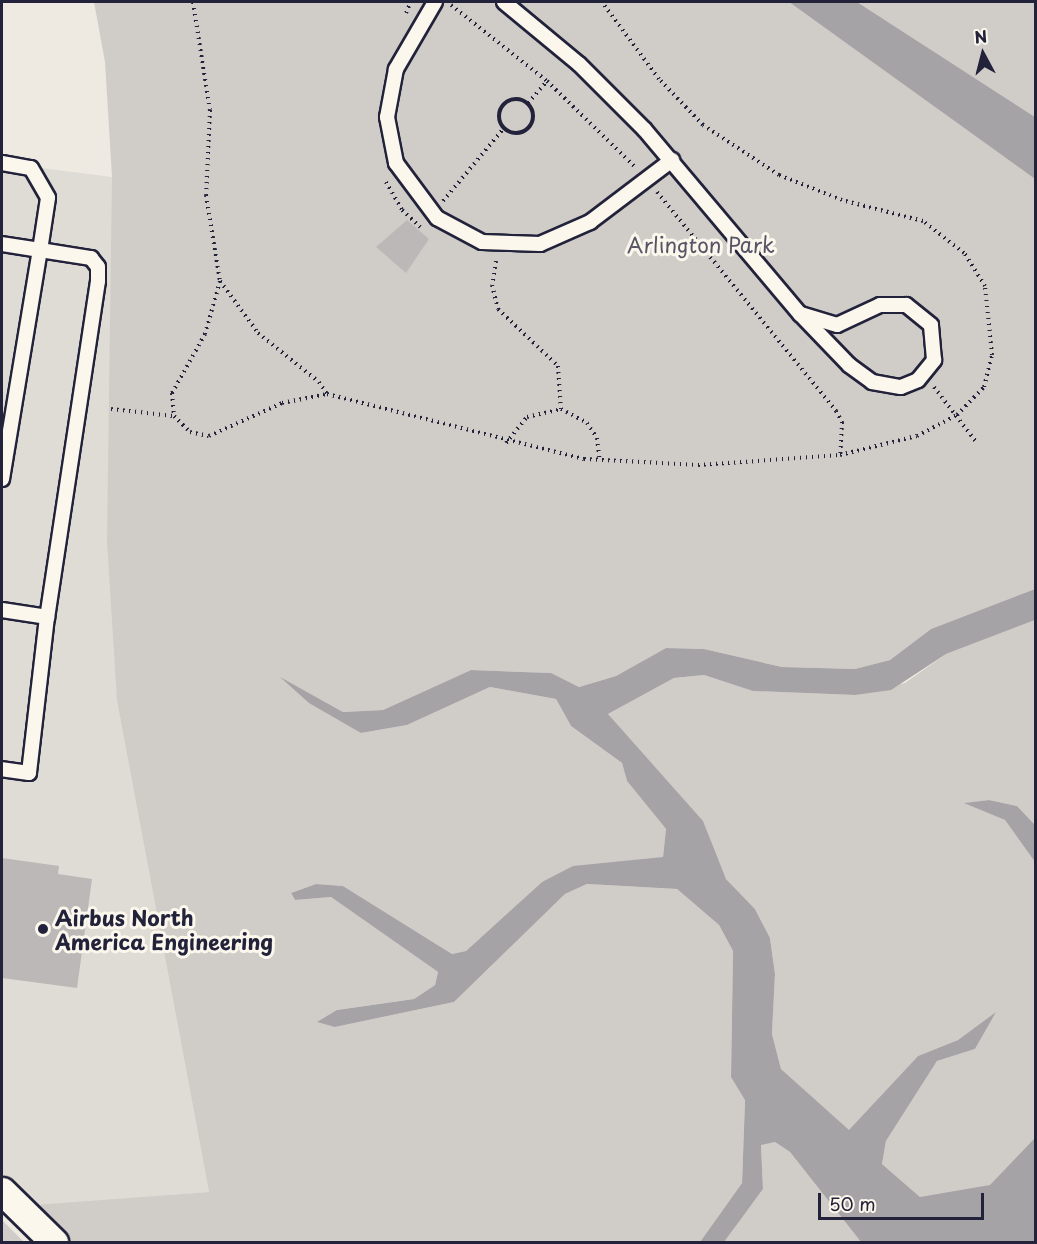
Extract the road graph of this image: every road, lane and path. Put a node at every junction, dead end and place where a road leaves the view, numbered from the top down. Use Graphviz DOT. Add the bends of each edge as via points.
graph roads {
  1 [pos="193,2"];
  2 [pos="411,2"];
  3 [pos="435,2"];
  4 [pos="446,2"];
  5 [pos="504,2"];
  6 [pos="602,2"];
  7 [pos="401,22"];
  8 [pos="547,81"];
  9 [pos="528,103"];
  10 [pos="504,128"];
  11 [pos="672,160"];
  12 [pos="2,163"];
  13 [pos="383,174"];
  14 [pos="647,180"];
  15 [pos="432,213"];
  16 [pos="2,244"];
  17 [pos="40,250"];
  18 [pos="496,261"];
  19 [pos="220,281"];
  20 [pos="800,314"];
  21 [pos="925,374"];
  22 [pos="327,394"];
  23 [pos="111,409"];
  24 [pos="561,409"];
  25 [pos="957,415"];
  26 [pos="174,416"];
  27 [pos="506,443"];
  28 [pos="977,443"];
  29 [pos="840,455"];
  30 [pos="600,461"];
  31 [pos="2,479"];
  32 [pos="2,610"];
  33 [pos="47,616"];
  34 [pos="2,769"];
  35 [pos="2,1191"];
  36 [pos="54,1242"];
  1 -- 19 [label="path" via="210,110 206,195"];
  2 -- 7 [label="path"];
  3 -- 15 [label="lane" via="396,69 387,117 396,163"];
  4 -- 8 [label="path"];
  5 -- 11 [label="lane" via="579,64"];
  6 -- 25 [label="path" via="659,80 703,125 779,175 842,200 923,221 964,253 988,297 992,355 984,387"];
  8 -- 9 [label="path"];
  8 -- 14 [label="path"];
  9 -- 10 [label="path" via="512,100 502,106"];
  9 -- 10 [label="path" via="533,113 529,128 514,133"];
  10 -- 15 [label="path"];
  11 -- 14 [label="lane"];
  11 -- 20 [label="lane"];
  12 -- 17 [label="lane" via="31,168 48,198"];
  13 -- 15 [label="path" via="402,210 420,228"];
  14 -- 15 [label="lane" via="590,222 540,244 482,242"];
  14 -- 29 [label="path" via="836,411 842,422"];
  16 -- 17 [label="lane"];
  17 -- 31 [label="lane"];
  17 -- 33 [label="lane" via="91,258 99,267"];
  18 -- 24 [label="path" via="492,285 498,309 558,366"];
  19 -- 22 [label="path" via="258,333 319,381"];
  19 -- 26 [label="path" via="205,334 172,393"];
  20 -- 21 [label="lane" via="872,382 901,387"];
  20 -- 21 [label="lane" via="837,325 880,305 913,307 931,325 936,342"];
  21 -- 25 [label="path"];
  22 -- 26 [label="path" via="282,403 209,436 190,432"];
  22 -- 27 [label="path"];
  23 -- 26 [label="path"];
  24 -- 27 [label="path" via="526,417"];
  24 -- 30 [label="path" via="586,423 597,438"];
  25 -- 28 [label="path"];
  25 -- 29 [label="path" via="917,436"];
  27 -- 30 [label="path"];
  29 -- 30 [label="path" via="775,463"];
  32 -- 33 [label="lane"];
  33 -- 34 [label="lane" via="29,773"];
  35 -- 36 [label="street"];
}
